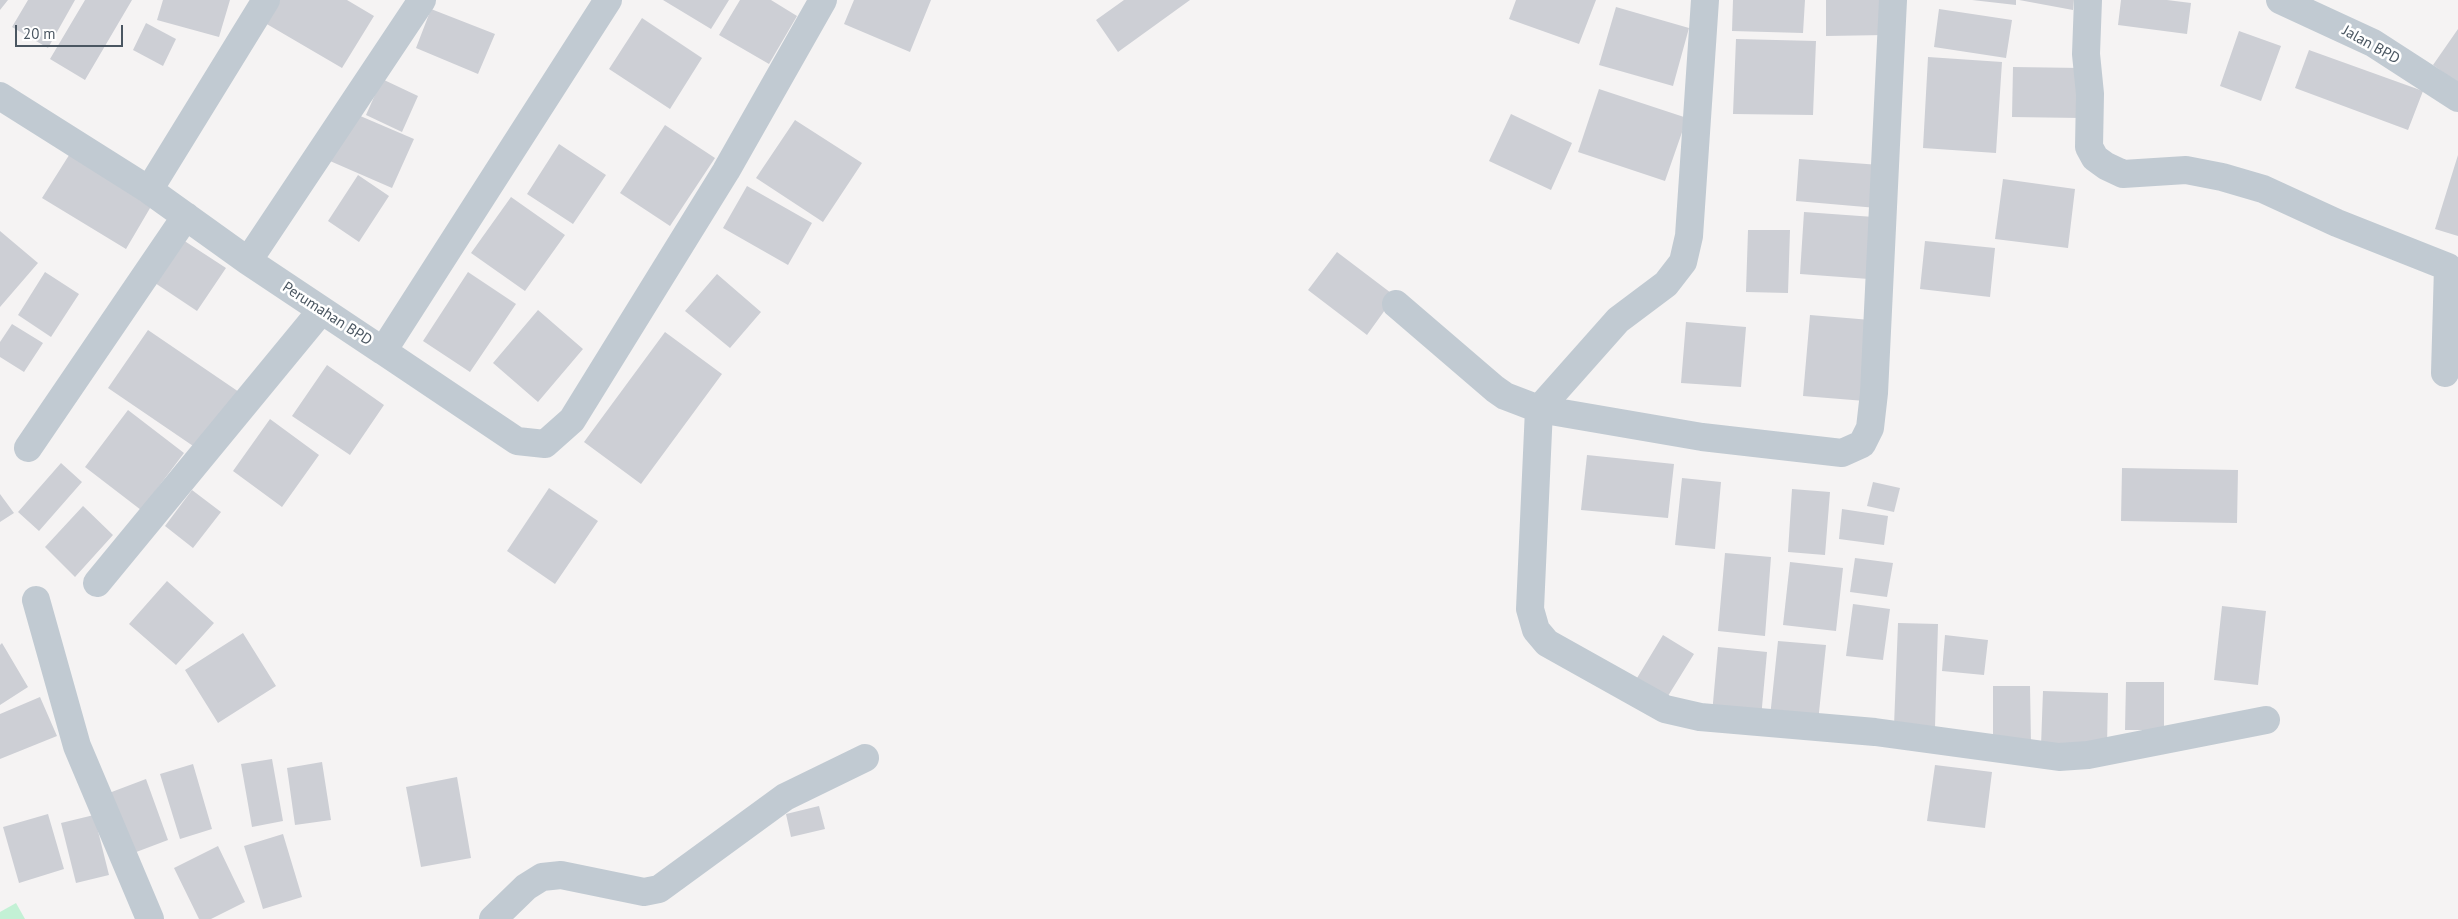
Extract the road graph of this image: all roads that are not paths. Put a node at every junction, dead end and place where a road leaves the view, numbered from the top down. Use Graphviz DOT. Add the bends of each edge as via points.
graph roads {
  1 [pos="266,0"];
  2 [pos="422,0"];
  3 [pos="608,0"];
  4 [pos="823,0"];
  5 [pos="1705,0"];
  6 [pos="1893,0"];
  7 [pos="2088,0"];
  8 [pos="2280,0"];
  9 [pos="0,96"];
  10 [pos="2458,98"];
  11 [pos="149,190"];
  12 [pos="186,216"];
  13 [pos="248,262"];
  14 [pos="1396,304"];
  15 [pos="321,311"];
  16 [pos="383,351"];
  17 [pos="2445,372"];
  18 [pos="1539,409"];
  19 [pos="28,448"];
  20 [pos="97,583"];
  21 [pos="36,600"];
  22 [pos="2266,720"];
  23 [pos="865,758"];
  24 [pos="150,919"];
  25 [pos="492,919"];
  1 -- 11 [label="street"];
  2 -- 13 [label="street"];
  3 -- 16 [label="street, Perumahan BPD"];
  4 -- 16 [label="street" via="726,170 572,420 545,444 517,441"];
  5 -- 18 [label="street" via="1690,236 1683,262 1666,284 1618,320"];
  6 -- 18 [label="street" via="1874,393 1870,428 1862,444 1842,453 1796,449 1702,438"];
  7 -- 17 [label="street" via="2089,147 2095,158 2123,174 2186,170 2264,189 2337,223 2448,267"];
  8 -- 10 [label="street, Jalan BPD" via="2373,43"];
  9 -- 11 [label="street, Perumahan BPD"];
  11 -- 12 [label="street, Perumahan BPD"];
  12 -- 13 [label="street, Perumahan BPD"];
  12 -- 19 [label="street"];
  13 -- 15 [label="street, Perumahan BPD"];
  14 -- 18 [label="street" via="1495,389"];
  15 -- 16 [label="street, Perumahan BPD"];
  15 -- 20 [label="street"];
  18 -- 22 [label="street" via="1530,609 1536,630 1547,643 1665,709 1700,717 1875,732 2059,757 2088,755"];
  21 -- 24 [label="street" via="77,746"];
  23 -- 25 [label="street" via="785,797 659,889 644,892 561,875 542,877 526,887"];
}
